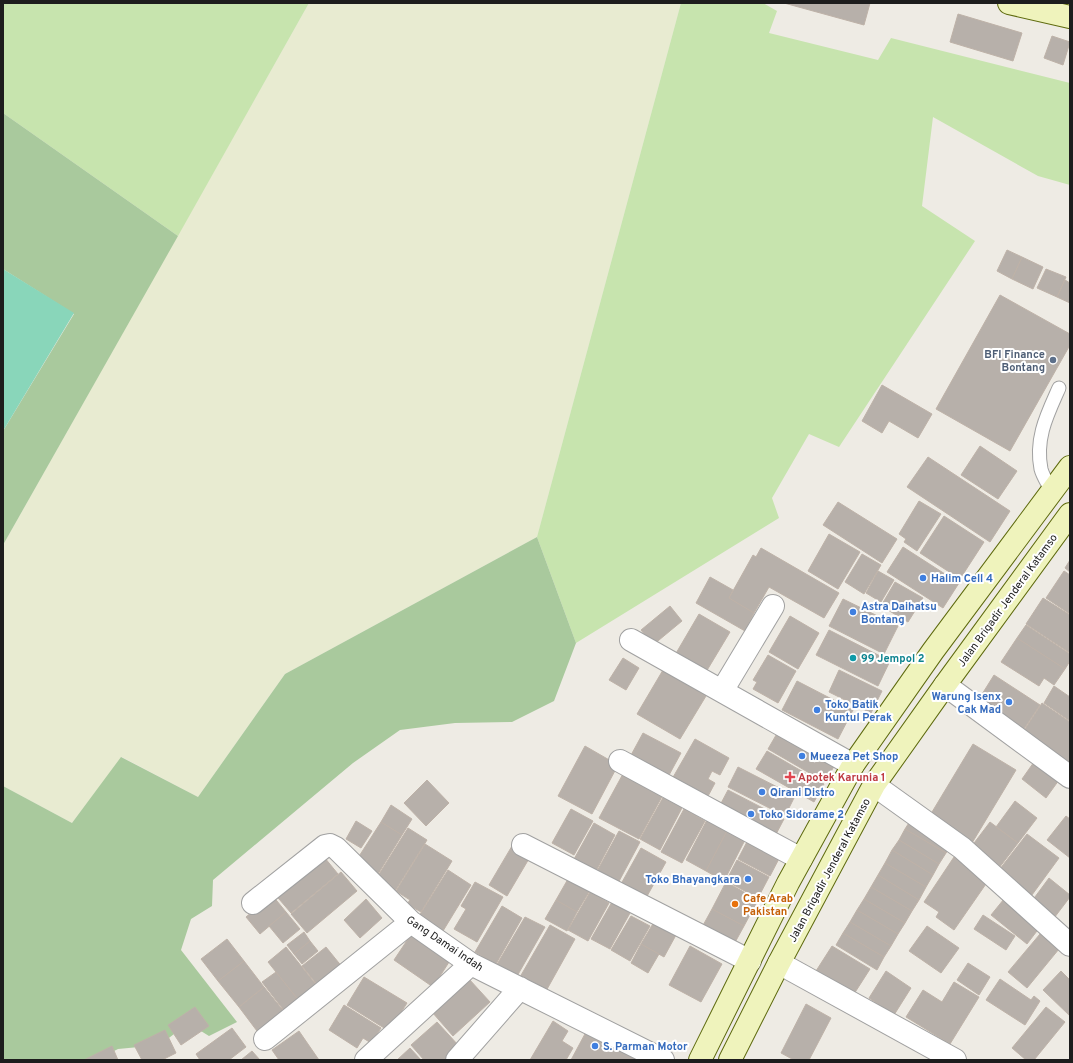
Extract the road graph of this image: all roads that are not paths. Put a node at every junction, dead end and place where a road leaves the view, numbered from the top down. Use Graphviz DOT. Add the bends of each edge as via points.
graph roads {
  1 [pos="1009,3"];
  2 [pos="1070,17"];
  3 [pos="1060,388"];
  4 [pos="1070,467"];
  5 [pos="1052,492"];
  6 [pos="1070,514"];
  7 [pos="978,589"];
  8 [pos="773,606"];
  9 [pos="1003,606"];
  10 [pos="631,640"];
  11 [pos="945,685"];
  12 [pos="722,691"];
  13 [pos="620,761"];
  14 [pos="853,765"];
  15 [pos="1070,777"];
  16 [pos="874,785"];
  17 [pos="523,845"];
  18 [pos="801,859"];
  19 [pos="253,903"];
  20 [pos="411,922"];
  21 [pos="1070,945"];
  22 [pos="750,960"];
  23 [pos="779,963"];
  24 [pos="471,964"];
  25 [pos="520,988"];
  26 [pos="265,1039"];
  27 [pos="733,1059"];
  28 [pos="366,1060"];
  29 [pos="457,1060"];
  30 [pos="662,1060"];
  31 [pos="700,1060"];
  32 [pos="955,1060"];
  1 -- 2 [label="main road"];
  3 -- 5 [label="lane" via="1047,413 1040,438 1042,470"];
  4 -- 5 [label="main road"];
  5 -- 7 [label="main road"];
  6 -- 9 [label="main road, Jalan Brigadir Jenderal Katamso"];
  7 -- 9 [label="main road"];
  7 -- 14 [label="main road"];
  8 -- 12 [label="street"];
  9 -- 11 [label="main road, Jalan Brigadir Jenderal Katamso"];
  10 -- 12 [label="street"];
  11 -- 15 [label="street"];
  11 -- 16 [label="main road, Jalan Brigadir Jenderal Katamso"];
  12 -- 14 [label="street"];
  13 -- 18 [label="street"];
  14 -- 18 [label="main road"];
  16 -- 21 [label="street" via="962,848"];
  16 -- 23 [label="main road, Jalan Brigadir Jenderal Katamso"];
  17 -- 22 [label="street"];
  18 -- 22 [label="main road"];
  19 -- 20 [label="street, Gang Damai Indah" via="325,846 330,845"];
  20 -- 24 [label="street, Gang Damai Indah"];
  20 -- 26 [label="street"];
  22 -- 31 [label="main road"];
  23 -- 27 [label="main road, Jalan Brigadir Jenderal Katamso"];
  23 -- 32 [label="street"];
  24 -- 25 [label="street, Gang Damai Indah"];
  24 -- 28 [label="street"];
  25 -- 29 [label="street"];
  25 -- 30 [label="street, Gang Damai Indah"];
}
